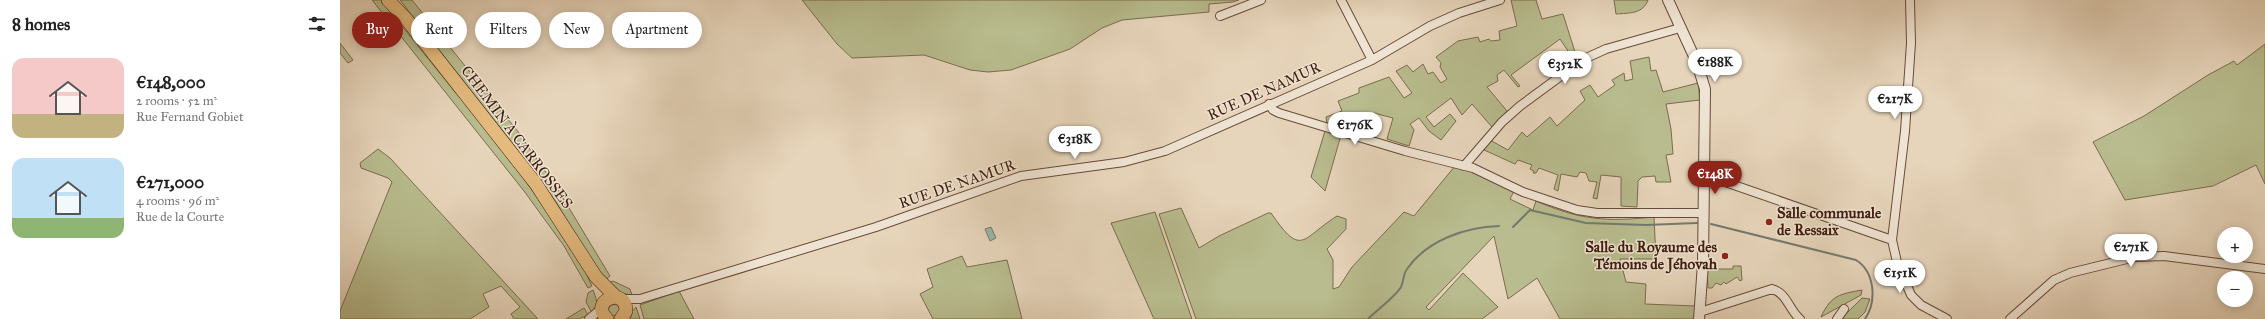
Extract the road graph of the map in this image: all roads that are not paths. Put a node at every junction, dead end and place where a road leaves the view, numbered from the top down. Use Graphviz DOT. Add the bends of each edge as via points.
graph roads {
  1 [pos="388,0"];
  2 [pos="396,0"];
  3 [pos="1260,0"];
  4 [pos="1341,0"];
  5 [pos="1500,0"];
  6 [pos="1668,0"];
  7 [pos="1910,0"];
  8 [pos="1220,16"];
  9 [pos="407,20"];
  10 [pos="1680,28"];
  11 [pos="1372,60"];
  12 [pos="1269,104"];
  13 [pos="1461,165"];
  14 [pos="1705,175"];
  15 [pos="1704,213"];
  16 [pos="1892,240"];
  17 [pos="2265,270"];
  18 [pos="596,277"];
  19 [pos="618,298"];
  20 [pos="640,299"];
  21 [pos="1844,309"];
  22 [pos="604,310"];
  23 [pos="1700,315"];
  24 [pos="624,316"];
  25 [pos="589,319"];
  26 [pos="1800,319"];
  27 [pos="1837,319"];
  28 [pos="1947,319"];
  29 [pos="2010,319"];
  1 -- 9 [label="main road, CHEMIN À CARROSSES"];
  2 -- 9 [label="main road, CHEMIN À CARROSSES"];
  3 -- 8 [label="street"];
  4 -- 11 [label="street"];
  5 -- 11 [label="street, RUE DE NAMUR" via="1459,13 1430,26"];
  6 -- 10 [label="street"];
  7 -- 16 [label="street" via="1911,43 1905,131"];
  9 -- 18 [label="main road, CHEMIN À CARROSSES" via="536,184"];
  10 -- 13 [label="street" via="1606,49 1584,59 1520,106"];
  10 -- 14 [label="street" via="1697,63 1705,89"];
  11 -- 12 [label="street, RUE DE NAMUR"];
  12 -- 13 [label="street" via="1273,110 1281,113 1405,151"];
  12 -- 20 [label="street, RUE DE NAMUR" via="1150,156 1098,167 1021,176 876,227"];
  13 -- 15 [label="street" via="1523,192 1577,210 1596,213"];
  14 -- 15 [label="street"];
  14 -- 16 [label="street"];
  15 -- 23 [label="street"];
  16 -- 28 [label="street" via="1897,262 1911,295 1921,305"];
  17 -- 29 [label="street" via="2164,256 2135,257 2070,273 2054,280"];
  18 -- 19 [label="main road, CHEMIN À CARROSSES"];
  18 -- 22 [label="main road, CHEMIN À CARROSSES"];
  19 -- 20 [label="street, RUE DE NAMUR"];
  19 -- 22 [label="main road" via="609,298"];
  19 -- 24 [label="main road, CHEMIN À CARROSSES" via="625,304"];
  20 -- 24 [label="street, RUE DE NAMUR"];
  21 -- 27 [label="street"];
  22 -- 25 [label="street"];
  23 -- 26 [label="street" via="1772,289 1782,294"];
}
